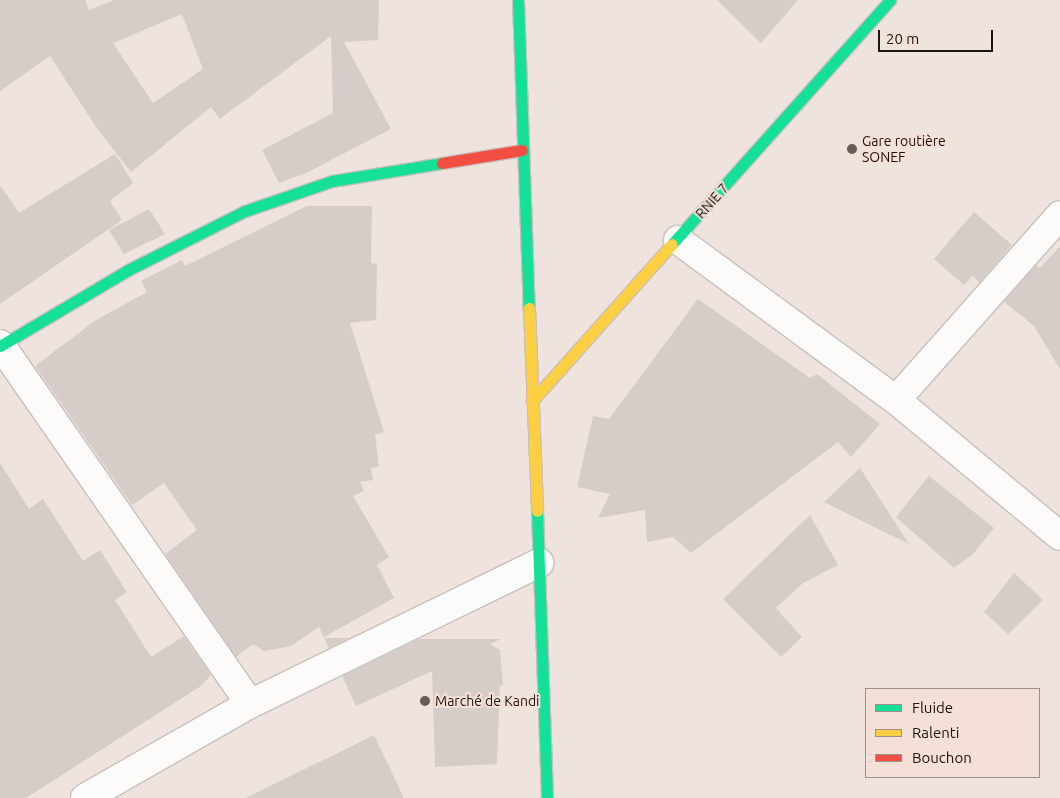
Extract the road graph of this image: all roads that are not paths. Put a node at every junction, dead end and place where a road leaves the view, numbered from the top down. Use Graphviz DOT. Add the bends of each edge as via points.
graph roads {
  1 [pos="518,0"];
  2 [pos="890,0"];
  3 [pos="522,150"];
  4 [pos="1060,215"];
  5 [pos="678,240"];
  6 [pos="0,346"];
  7 [pos="896,400"];
  8 [pos="532,401"];
  9 [pos="1060,536"];
  10 [pos="539,563"];
  11 [pos="250,704"];
  12 [pos="85,798"];
  13 [pos="546,798"];
  1 -- 3 [label="main road"];
  2 -- 5 [label="main road, RNIE 7 / RNIE 7"];
  3 -- 6 [label="main road" via="332,181 245,210 128,270"];
  3 -- 8 [label="main road"];
  4 -- 7 [label="street"];
  5 -- 7 [label="street"];
  5 -- 8 [label="main road, RNIE 7 / RNIE 7"];
  6 -- 11 [label="street"];
  7 -- 9 [label="street"];
  8 -- 10 [label="main road"];
  10 -- 11 [label="street"];
  10 -- 13 [label="main road"];
  11 -- 12 [label="street"];
}
